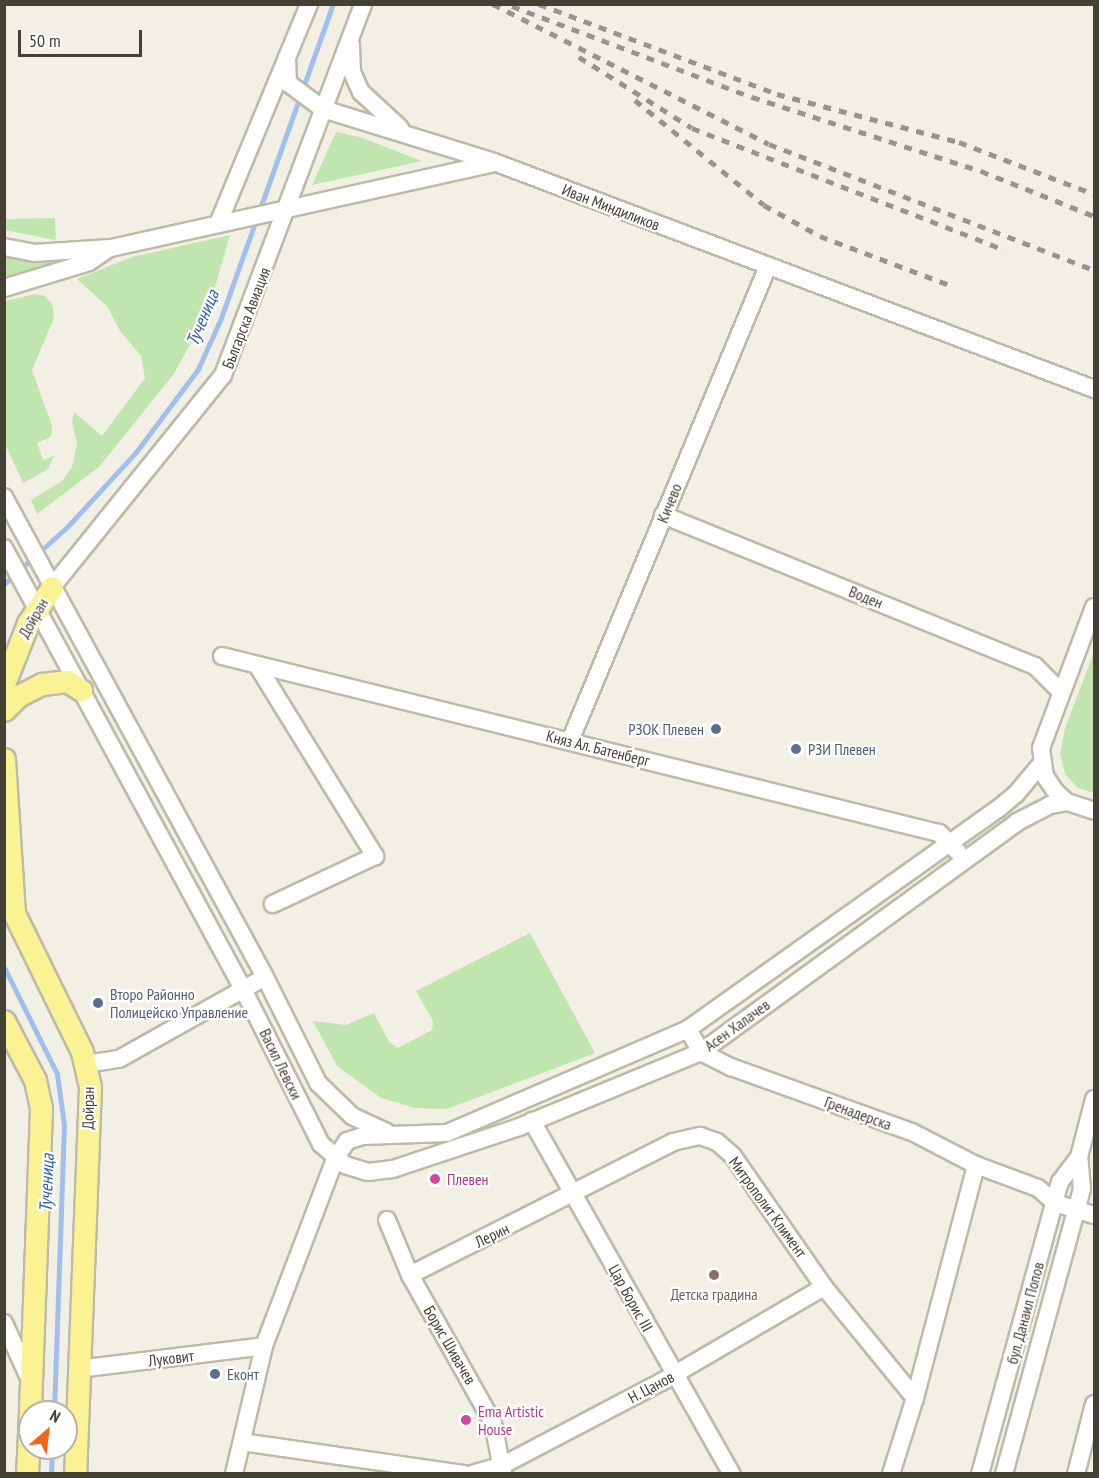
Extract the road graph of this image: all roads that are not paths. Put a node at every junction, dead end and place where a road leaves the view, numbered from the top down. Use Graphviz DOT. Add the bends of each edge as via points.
graph roads {
  1 [pos="309,4"];
  2 [pos="363,4"];
  3 [pos="354,28"];
  4 [pos="287,57"];
  5 [pos="318,107"];
  6 [pos="408,134"];
  7 [pos="494,162"];
  8 [pos="282,210"];
  9 [pos="218,224"];
  10 [pos="4,247"];
  11 [pos="111,248"];
  12 [pos="768,266"];
  13 [pos="4,288"];
  14 [pos="1095,389"];
  15 [pos="4,497"];
  16 [pos="663,515"];
  17 [pos="4,548"];
  18 [pos="52,587"];
  19 [pos="37,608"];
  20 [pos="1095,608"];
  21 [pos="222,656"];
  22 [pos="257,665"];
  23 [pos="4,684"];
  24 [pos="81,690"];
  25 [pos="1061,692"];
  26 [pos="4,710"];
  27 [pos="570,741"];
  28 [pos="4,759"];
  29 [pos="1042,763"];
  30 [pos="1067,802"];
  31 [pos="1095,811"];
  32 [pos="950,844"];
  33 [pos="964,860"];
  34 [pos="273,904"];
  35 [pos="265,977"];
  36 [pos="243,989"];
  37 [pos="4,1021"];
  38 [pos="688,1029"];
  39 [pos="701,1052"];
  40 [pos="86,1064"];
  41 [pos="1095,1100"];
  42 [pos="532,1121"];
  43 [pos="408,1137"];
  44 [pos="1079,1157"];
  45 [pos="335,1159"];
  46 [pos="976,1165"];
  47 [pos="1060,1182"];
  48 [pos="1038,1188"];
  49 [pos="1088,1190"];
  50 [pos="573,1195"];
  51 [pos="1055,1203"];
  52 [pos="1076,1210"];
  53 [pos="1095,1215"];
  54 [pos="387,1220"];
  55 [pos="410,1275"];
  56 [pos="824,1287"];
  57 [pos="4,1323"];
  58 [pos="264,1346"];
  59 [pos="78,1369"];
  60 [pos="674,1375"];
  61 [pos="32,1383"];
  62 [pos="915,1398"];
  63 [pos="31,1400"];
  64 [pos="1095,1404"];
  65 [pos="242,1442"];
  66 [pos="503,1469"];
  67 [pos="1081,1472"];
  68 [pos="75,1473"];
  69 [pos="234,1473"];
  70 [pos="465,1473"];
  71 [pos="472,1473"];
  72 [pos="732,1473"];
  73 [pos="891,1473"];
  74 [pos="980,1473"];
  75 [pos="1004,1473"];
  1 -- 4 [label="street"];
  2 -- 3 [label="street, Българска Авиация"];
  3 -- 5 [label="street, Българска Авиация"];
  3 -- 6 [label="street" via="350,61 361,92"];
  4 -- 5 [label="street" via="285,72 291,87"];
  4 -- 9 [label="street"];
  5 -- 6 [label="street, Иван Миндиликов"];
  5 -- 8 [label="street, Българска Авиация"];
  6 -- 7 [label="street, Иван Миндиликов"];
  7 -- 8 [label="street"];
  7 -- 12 [label="street, Иван Миндиликов"];
  8 -- 9 [label="street"];
  8 -- 18 [label="street, Българска Авиация" via="229,363 215,389"];
  9 -- 11 [label="street"];
  10 -- 11 [label="street" via="34,253"];
  11 -- 13 [label="street" via="88,262"];
  12 -- 14 [label="street, Иван Миндиликов"];
  12 -- 16 [label="street, Кичево"];
  15 -- 18 [label="street, Васил Левски"];
  16 -- 25 [label="street, Воден" via="1035,666"];
  16 -- 27 [label="street, Кичево"];
  17 -- 19 [label="street, Васил Левски"];
  18 -- 19 [label="main road, Дойран"];
  18 -- 35 [label="street, Васил Левски"];
  19 -- 23 [label="main road, Дойран" via="13,655"];
  19 -- 24 [label="street, Васил Левски"];
  20 -- 25 [label="street"];
  21 -- 22 [label="street, Княз Ал. Батенберг"];
  22 -- 27 [label="street, Княз Ал. Батенберг"];
  22 -- 34 [label="street" via="375,856"];
  24 -- 26 [label="main road" via="67,681 42,684 18,696"];
  24 -- 36 [label="street, Васил Левски"];
  25 -- 29 [label="street" via="1041,748"];
  27 -- 32 [label="street, Княз Ал. Батенберг" via="928,830 939,833"];
  28 -- 40 [label="main road, Дойран" via="14,913"];
  29 -- 30 [label="street" via="1054,791"];
  29 -- 32 [label="street, Асен Халачев" via="1016,794"];
  30 -- 31 [label="street"];
  30 -- 33 [label="street, Асен Халачев" via="1032,813"];
  32 -- 33 [label="street, Княз Ал. Батенберг"];
  32 -- 38 [label="street, Асен Халачев"];
  33 -- 39 [label="street, Асен Халачев"];
  35 -- 36 [label="street"];
  35 -- 43 [label="street, Васил Левски" via="327,1094 366,1125"];
  36 -- 40 [label="street" via="119,1059"];
  36 -- 45 [label="street, Васил Левски" via="314,1132"];
  37 -- 61 [label="main road" via="35,1080 40,1109"];
  38 -- 39 [label="street"];
  38 -- 43 [label="street, Асен Халачев" via="458,1129 433,1137"];
  39 -- 42 [label="street, Асен Халачев"];
  39 -- 46 [label="street, Гренадерска" via="731,1067 912,1132"];
  40 -- 59 [label="main road, Дойран" via="90,1087"];
  41 -- 44 [label="street, бул. Данаил Попов"];
  42 -- 45 [label="street, Асен Халачев" via="393,1169 368,1172"];
  42 -- 50 [label="street, Цар Борис III"];
  43 -- 45 [label="street, Асен Халачев" via="355,1138 342,1146"];
  44 -- 47 [label="street, бул. Данаил Попов"];
  44 -- 49 [label="street, бул. Данаил Попов"];
  45 -- 58 [label="street"];
  46 -- 48 [label="street, Гренадерска"];
  46 -- 62 [label="street"];
  47 -- 48 [label="street"];
  47 -- 49 [label="street"];
  47 -- 51 [label="street, бул. Данаил Попов"];
  48 -- 51 [label="street, Гренадерска"];
  49 -- 52 [label="street, бул. Данаил Попов"];
  50 -- 55 [label="street, Лерин"];
  50 -- 56 [label="street, Митрополит Климент" via="673,1142 700,1136 717,1142 733,1156"];
  50 -- 60 [label="street, Цар Борис III"];
  51 -- 52 [label="street, Гренадерска"];
  51 -- 74 [label="street, бул. Данаил Попов"];
  52 -- 53 [label="street, Гренадерска"];
  52 -- 75 [label="street, бул. Данаил Попов"];
  54 -- 55 [label="street, Борис Шивачев"];
  55 -- 66 [label="street, Борис Шивачев" via="493,1423"];
  56 -- 60 [label="street, Н. Цанов"];
  56 -- 62 [label="street, Митрополит Климент"];
  57 -- 61 [label="street"];
  58 -- 59 [label="street, Луковит"];
  58 -- 65 [label="street"];
  59 -- 68 [label="main road, Дойран"];
  60 -- 66 [label="street, Н. Цанов"];
  60 -- 72 [label="street, Цар Борис III"];
  61 -- 63 [label="main road"];
  62 -- 73 [label="street"];
  64 -- 67 [label="street"];
  65 -- 69 [label="street"];
  65 -- 70 [label="street"];
  66 -- 71 [label="street, Н. Цанов"];
}
